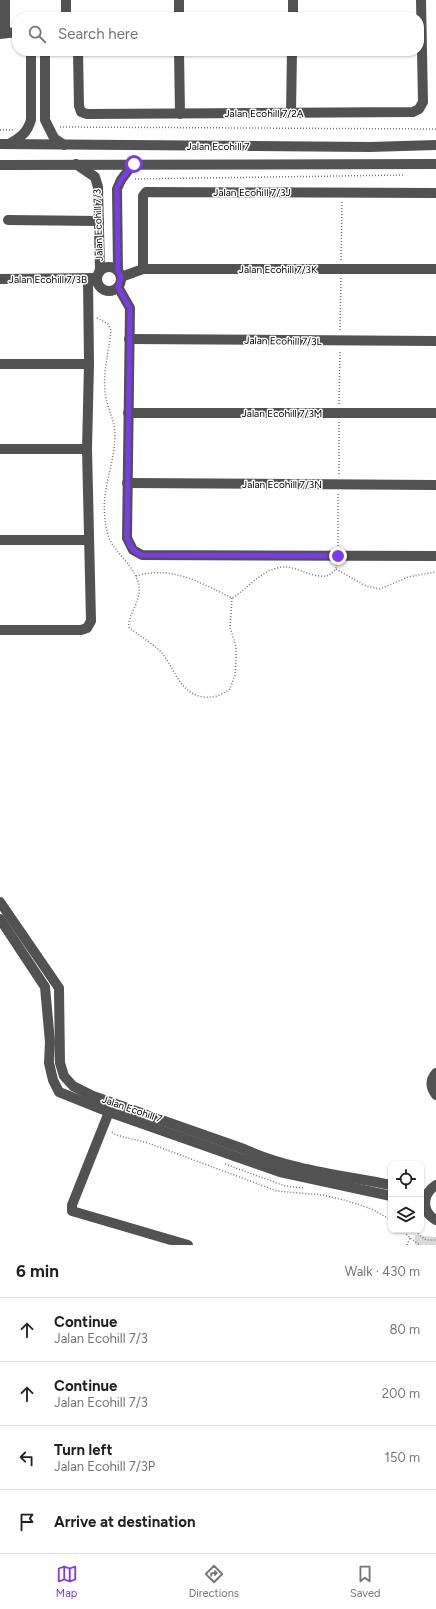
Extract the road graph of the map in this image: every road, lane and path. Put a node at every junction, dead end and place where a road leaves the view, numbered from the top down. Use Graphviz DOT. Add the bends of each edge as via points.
graph roads {
  1 [pos="5,0"];
  2 [pos="66,0"];
  3 [pos="179,0"];
  4 [pos="293,0"];
  5 [pos="421,0"];
  6 [pos="66,12"];
  7 [pos="179,12"];
  8 [pos="293,12"];
  9 [pos="421,12"];
  10 [pos="3,34"];
  11 [pos="31,56"];
  12 [pos="45,56"];
  13 [pos="78,56"];
  14 [pos="179,56"];
  15 [pos="292,56"];
  16 [pos="421,56"];
  17 [pos="291,113"];
  18 [pos="180,114"];
  19 [pos="48,127"];
  20 [pos="436,129"];
  21 [pos="4,144"];
  22 [pos="436,144"];
  23 [pos="64,145"];
  24 [pos="76,164"];
  25 [pos="134,164"];
  26 [pos="436,164"];
  27 [pos="0,165"];
  28 [pos="412,174"];
  29 [pos="121,180"];
  30 [pos="342,193"];
  31 [pos="436,194"];
  32 [pos="8,220"];
  33 [pos="100,221"];
  34 [pos="143,269"];
  35 [pos="341,269"];
  36 [pos="436,269"];
  37 [pos="120,274"];
  38 [pos="95,276"];
  39 [pos="0,279"];
  40 [pos="118,287"];
  41 [pos="88,315"];
  42 [pos="129,339"];
  43 [pos="436,341"];
  44 [pos="340,342"];
  45 [pos="0,364"];
  46 [pos="89,364"];
  47 [pos="128,413"];
  48 [pos="339,413"];
  49 [pos="436,413"];
  50 [pos="0,449"];
  51 [pos="86,449"];
  52 [pos="127,483"];
  53 [pos="338,485"];
  54 [pos="436,485"];
  55 [pos="0,540"];
  56 [pos="89,540"];
  57 [pos="339,556"];
  58 [pos="436,556"];
  59 [pos="336,569"];
  60 [pos="436,572"];
  61 [pos="136,576"];
  62 [pos="232,598"];
  63 [pos="0,630"];
  64 [pos="0,902"];
  65 [pos="0,919"];
  66 [pos="436,1073"];
  67 [pos="436,1095"];
  68 [pos="109,1112"];
  69 [pos="388,1184"];
  70 [pos="428,1189"];
  71 [pos="388,1195"];
  72 [pos="424,1200"];
  73 [pos="424,1205"];
  74 [pos="436,1220"];
  75 [pos="405,1233"];
  76 [pos="416,1233"];
  77 [pos="410,1238"];
  78 [pos="436,1240"];
  79 [pos="188,1245"];
  80 [pos="407,1245"];
  81 [pos="420,1245"];
  1 -- 10 [label="street"];
  2 -- 6 [label="street"];
  3 -- 7 [label="street"];
  4 -- 8 [label="street"];
  5 -- 9 [label="street"];
  11 -- 21 [label="street" via="31,120 28,130 21,137"];
  12 -- 19 [label="street" via="45,120"];
  13 -- 18 [label="street, Jalan Ecohill 7/2A" via="81,112"];
  14 -- 18 [label="street"];
  15 -- 17 [label="street"];
  16 -- 17 [label="street, Jalan Ecohill 7/2A" via="422,102 419,109 413,112"];
  17 -- 18 [label="street, Jalan Ecohill 7/2A"];
  19 -- 20 [label="path"];
  19 -- 23 [label="street" via="54,138"];
  21 -- 23 [label="street, Jalan Ecohill 7"];
  22 -- 23 [label="street, Jalan Ecohill 7" via="370,147"];
  24 -- 25 [label="street, Jalan Ecohill 7"];
  24 -- 27 [label="street, Jalan Ecohill 7"];
  24 -- 33 [label="street, Jalan Ecohill 7/3" via="95,177"];
  25 -- 26 [label="street, Jalan Ecohill 7"];
  25 -- 29 [label="street, Jalan Ecohill 7/3"];
  28 -- 29 [label="path"];
  29 -- 37 [label="street, Jalan Ecohill 7/3" via="117,188"];
  30 -- 31 [label="street, Jalan Ecohill 7/3J"];
  30 -- 34 [label="street, Jalan Ecohill 7/3J" via="146,192 143,196"];
  30 -- 35 [label="path"];
  32 -- 33 [label="street"];
  33 -- 38 [label="street, Jalan Ecohill 7/3"];
  34 -- 35 [label="street, Jalan Ecohill 7/3K"];
  34 -- 37 [label="street, Jalan Ecohill 7/3K"];
  35 -- 36 [label="street, Jalan Ecohill 7/3K"];
  35 -- 44 [label="path"];
  37 -- 38 [label="street" via="109,267"];
  37 -- 40 [label="street"];
  38 -- 39 [label="street, Jalan Ecohill 7/3B"];
  38 -- 40 [label="street" via="99,286 104,290 112,291"];
  38 -- 41 [label="street, Jalan Ecohill 7/3"];
  40 -- 42 [label="street" via="130,308"];
  41 -- 46 [label="street, Jalan Ecohill 7/3"];
  41 -- 61 [label="path" via="108,324 111,330 104,371 105,391 115,433 104,495 106,520 113,545"];
  42 -- 44 [label="street, Jalan Ecohill 7/3L"];
  42 -- 47 [label="street"];
  43 -- 44 [label="street, Jalan Ecohill 7/3L"];
  44 -- 48 [label="path"];
  45 -- 46 [label="street"];
  46 -- 51 [label="street, Jalan Ecohill 7/3"];
  47 -- 48 [label="street, Jalan Ecohill 7/3M"];
  47 -- 52 [label="street"];
  48 -- 49 [label="street, Jalan Ecohill 7/3M"];
  48 -- 53 [label="path"];
  50 -- 51 [label="street"];
  51 -- 56 [label="street, Jalan Ecohill 7/3"];
  52 -- 53 [label="street, Jalan Ecohill 7/3N"];
  52 -- 57 [label="street" via="127,538 133,550 142,555"];
  53 -- 54 [label="street, Jalan Ecohill 7/3N"];
  53 -- 57 [label="path"];
  55 -- 56 [label="street"];
  56 -- 63 [label="street, Jalan Ecohill 7/3" via="90,625 87,628 69,631"];
  57 -- 58 [label="street"];
  57 -- 59 [label="path"];
  59 -- 60 [label="path" via="366,586 380,589 408,577"];
  59 -- 62 [label="path" via="327,577 320,577 291,567 274,568"];
  61 -- 62 [label="path" via="156,573 181,575"];
  61 -- 62 [label="path" via="139,586 138,602 128,622 129,627 160,652 182,686 191,694 198,696 212,697 224,694 233,684 236,647 230,627"];
  64 -- 69 [label="street, Jalan Ecohill 7" via="59,988 60,1063 64,1076 73,1086 92,1096 264,1158"];
  65 -- 68 [label="street" via="46,987 50,1034 48,1063 59,1092"];
  66 -- 67 [label="street" via="432,1086"];
  68 -- 71 [label="street" via="280,1172"];
  68 -- 79 [label="street" via="72,1210"];
  70 -- 72 [label="street"];
  73 -- 74 [label="street"];
  75 -- 77 [label="path"];
  76 -- 78 [label="path" via="426,1240"];
  77 -- 80 [label="path"];
  77 -- 81 [label="path"];
}
